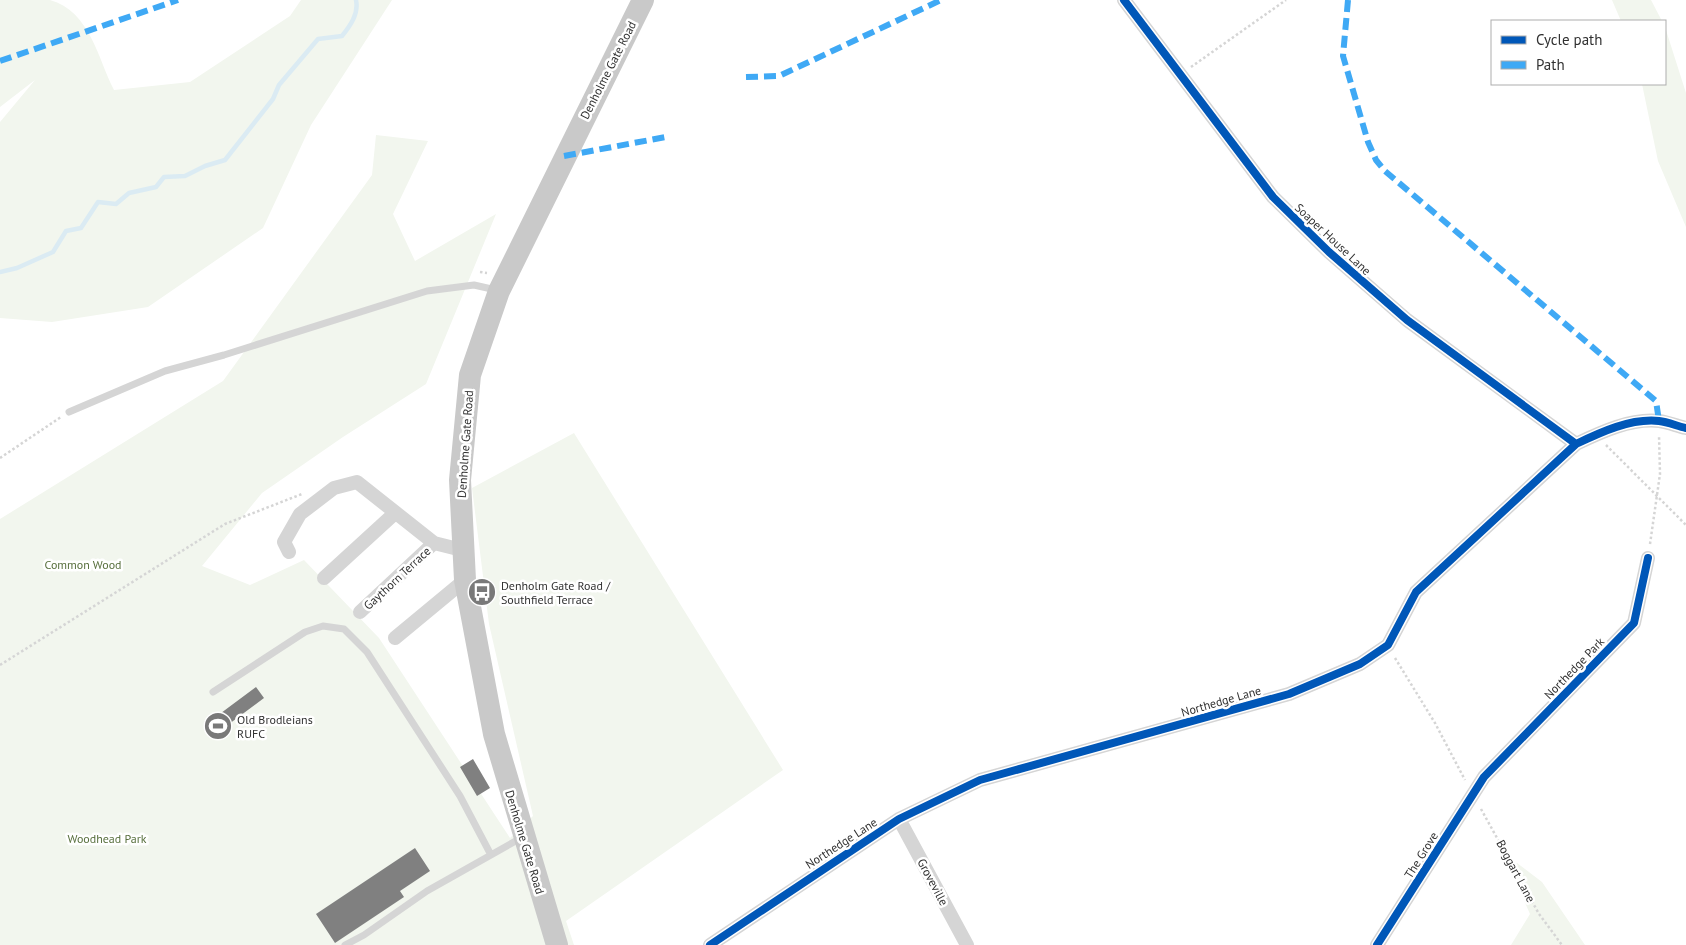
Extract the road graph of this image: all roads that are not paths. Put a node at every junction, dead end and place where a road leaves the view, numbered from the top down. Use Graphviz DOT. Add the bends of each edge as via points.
graph roads {
  1 [pos="643,0"];
  2 [pos="1124,0"];
  3 [pos="499,291"];
  4 [pos="69,412"];
  5 [pos="1686,428"];
  6 [pos="1576,444"];
  7 [pos="395,513"];
  8 [pos="434,543"];
  9 [pos="462,550"];
  10 [pos="288,552"];
  11 [pos="1648,558"];
  12 [pos="324,578"];
  13 [pos="465,580"];
  14 [pos="360,612"];
  15 [pos="395,638"];
  16 [pos="213,692"];
  17 [pos="1484,777"];
  18 [pos="899,819"];
  19 [pos="524,836"];
  20 [pos="491,855"];
  21 [pos="345,945"];
  22 [pos="557,945"];
  23 [pos="710,945"];
  24 [pos="967,945"];
  25 [pos="1377,945"];
  1 -- 3 [label="main road, Denholme Gate Road"];
  2 -- 6 [label="street, Soaper House Lane" via="1273,197 1329,252 1407,320"];
  3 -- 4 [label="lane" via="474,285 427,291 165,371"];
  3 -- 9 [label="main road, Denholme Gate Road" via="470,375 460,480"];
  5 -- 6 [label="street, Northedge Lane" via="1658,421 1629,424"];
  6 -- 18 [label="street, Northedge Lane" via="1416,592 1388,645 1360,664 1289,694 980,780"];
  7 -- 8 [label="street, Gaythorn Terrace"];
  7 -- 10 [label="street, Gaythorn Terrace" via="357,482 334,488 300,514 284,542"];
  7 -- 12 [label="street"];
  8 -- 9 [label="street, Gaythorn Terrace"];
  8 -- 14 [label="street, Gaythorn Terrace"];
  9 -- 13 [label="main road, Denholme Gate Road"];
  11 -- 17 [label="street, Northedge Park" via="1634,623"];
  13 -- 15 [label="street"];
  13 -- 19 [label="main road, Denholme Gate Road" via="494,734"];
  16 -- 20 [label="lane" via="305,632 323,626 344,629 367,652 460,796"];
  17 -- 25 [label="street, The Grove"];
  18 -- 23 [label="street, Northedge Lane"];
  18 -- 24 [label="street, Groveville"];
  19 -- 20 [label="lane"];
  19 -- 22 [label="main road, Denholme Gate Road"];
  20 -- 21 [label="lane" via="427,891"];
}
